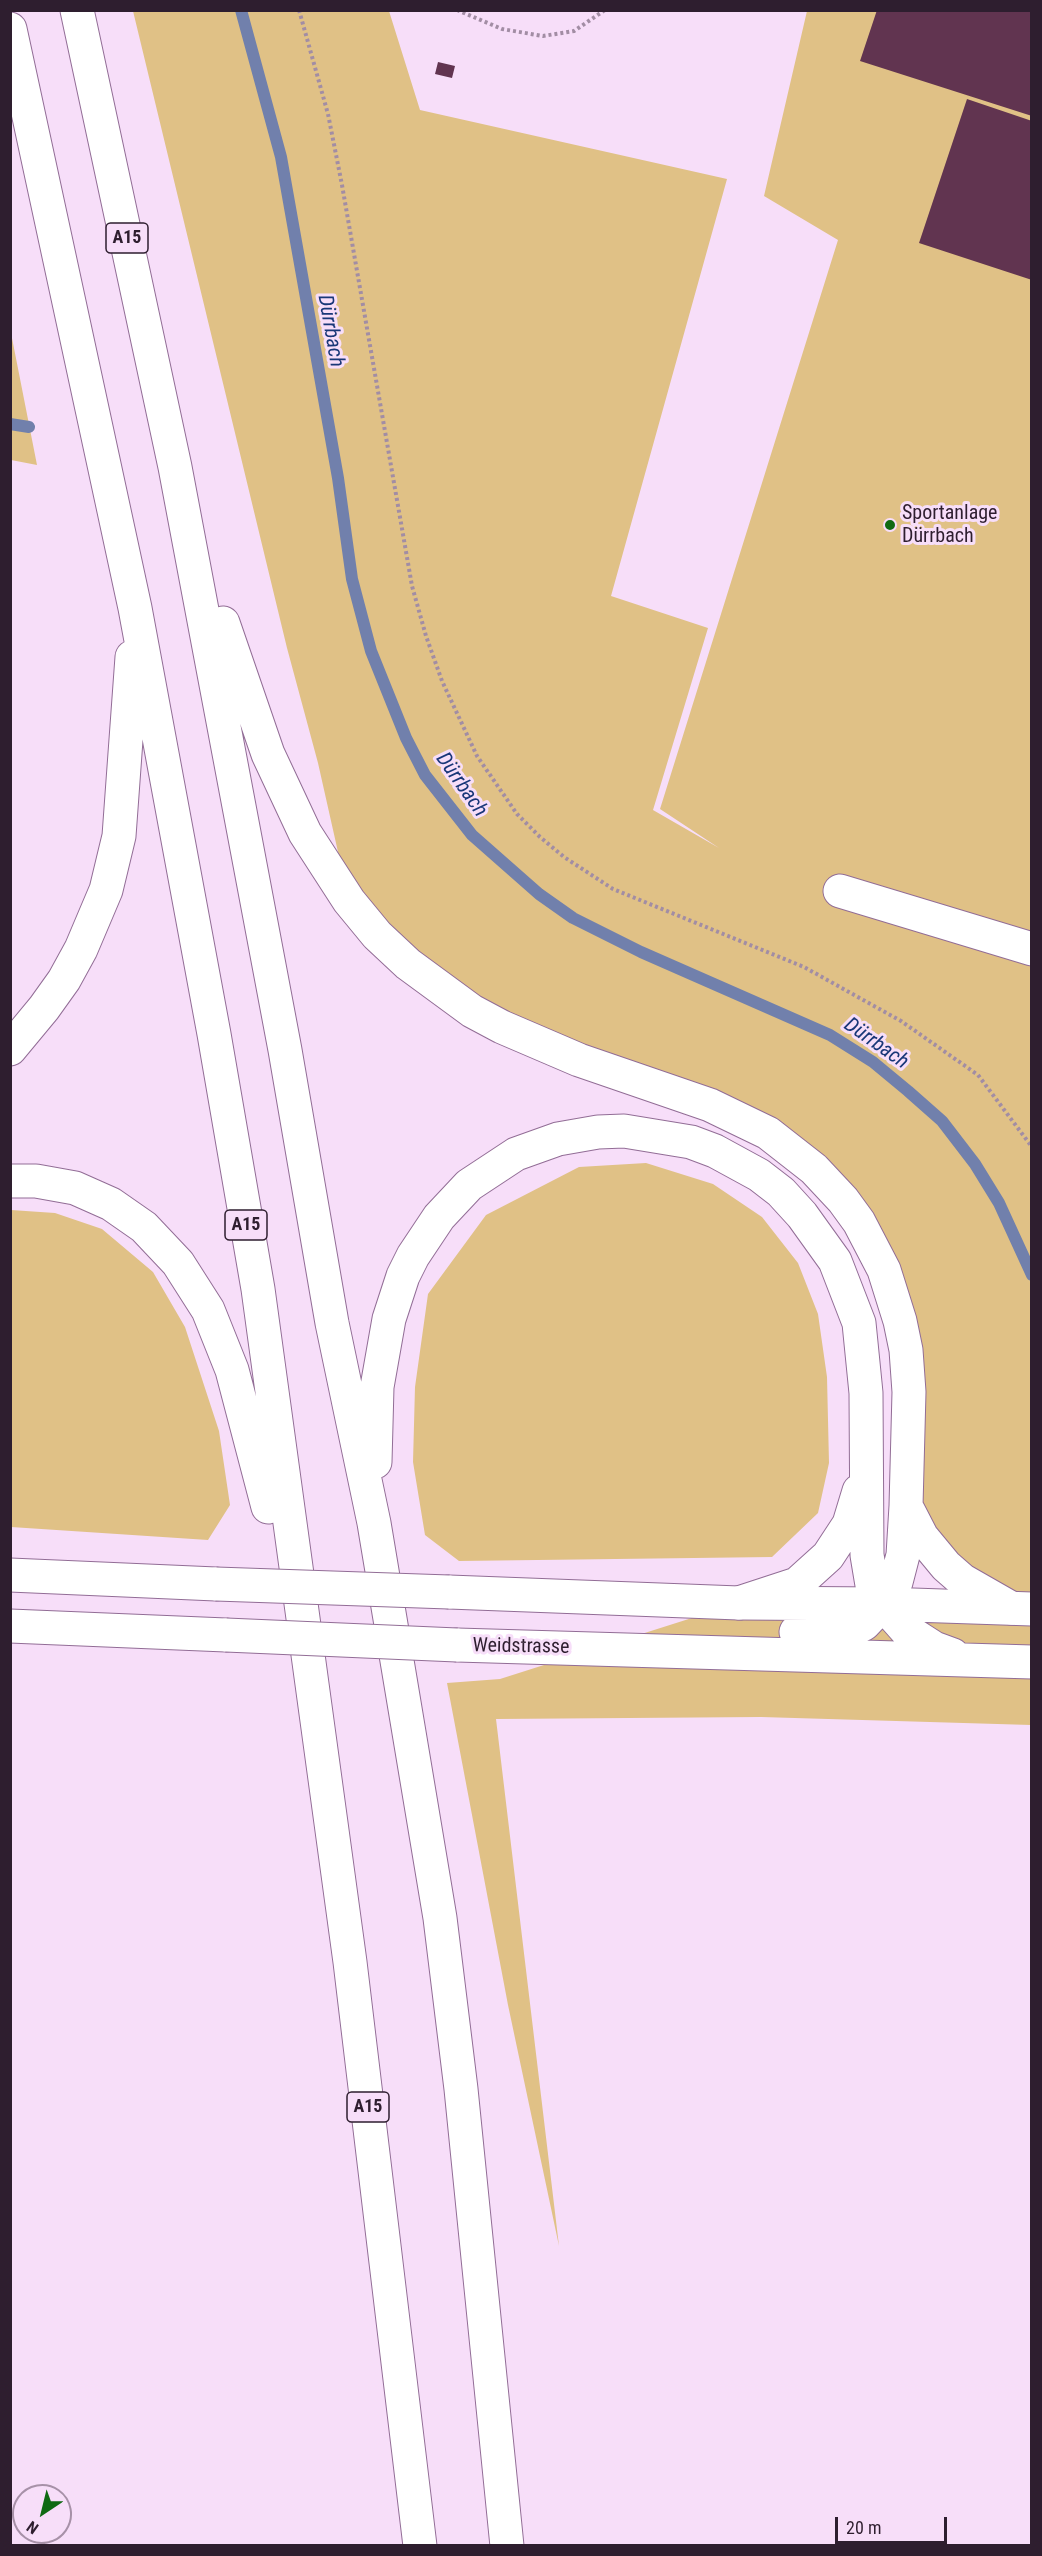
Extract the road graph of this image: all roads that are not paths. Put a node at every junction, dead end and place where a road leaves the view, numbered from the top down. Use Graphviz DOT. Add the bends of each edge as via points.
graph roads {
  1 [pos="77,10"];
  2 [pos="10,29"];
  3 [pos="175,467"];
  4 [pos="135,608"];
  5 [pos="840,891"];
  6 [pos="1032,949"];
  7 [pos="10,1049"];
  8 [pos="10,1181"];
  9 [pos="867,1463"];
  10 [pos="906,1506"];
  11 [pos="374,1523"];
  12 [pos="10,1575"];
  13 [pos="739,1603"];
  14 [pos="883,1604"];
  15 [pos="1021,1609"];
  16 [pos="10,1626"];
  17 [pos="736,1652"];
  18 [pos="967,1660"];
  19 [pos="1032,1662"];
  20 [pos="308,1670"];
  21 [pos="420,2546"];
  22 [pos="507,2546"];
  1 -- 3 [label="main road, A15"];
  2 -- 4 [label="main road, A15"];
  3 -- 10 [label="main road" via="268,754 326,869 377,934 439,988 502,1027 579,1060 710,1105 768,1134 814,1169 843,1200 884,1270 906,1350"];
  3 -- 11 [label="main road, A15" via="332,1323"];
  4 -- 7 [label="main road" via="123,803 106,890 64,980"];
  4 -- 20 [label="main road, A15" via="258,1289"];
  5 -- 6 [label="main road"];
  8 -- 20 [label="main road" via="36,1180 64,1186 111,1204 144,1227 193,1284 208,1310 246,1416"];
  9 -- 11 [label="main road" via="859,1323 835,1261 802,1215 759,1175 715,1151 665,1136 598,1132 535,1146 484,1173 439,1216 413,1257 395,1298 381,1361"];
  9 -- 13 [label="main road" via="849,1524 828,1556 797,1584"];
  9 -- 14 [label="main road" via="867,1555 872,1585"];
  10 -- 14 [label="main road" via="903,1555 896,1582"];
  10 -- 15 [label="main road" via="922,1537 946,1566 962,1580"];
  11 -- 22 [label="main road, A15" via="451,1999"];
  12 -- 13 [label="main road, bridge"];
  13 -- 14 [label="main road"];
  14 -- 15 [label="main road"];
  14 -- 17 [label="main road" via="864,1624 849,1631 760,1637"];
  14 -- 18 [label="main road" via="906,1630 934,1648"];
  16 -- 17 [label="main road, Weidstrasse, bridge"];
  17 -- 18 [label="main road, Weidstrasse"];
  18 -- 19 [label="main road, Weidstrasse"];
  20 -- 21 [label="main road, A15" via="353,1985"];
}
